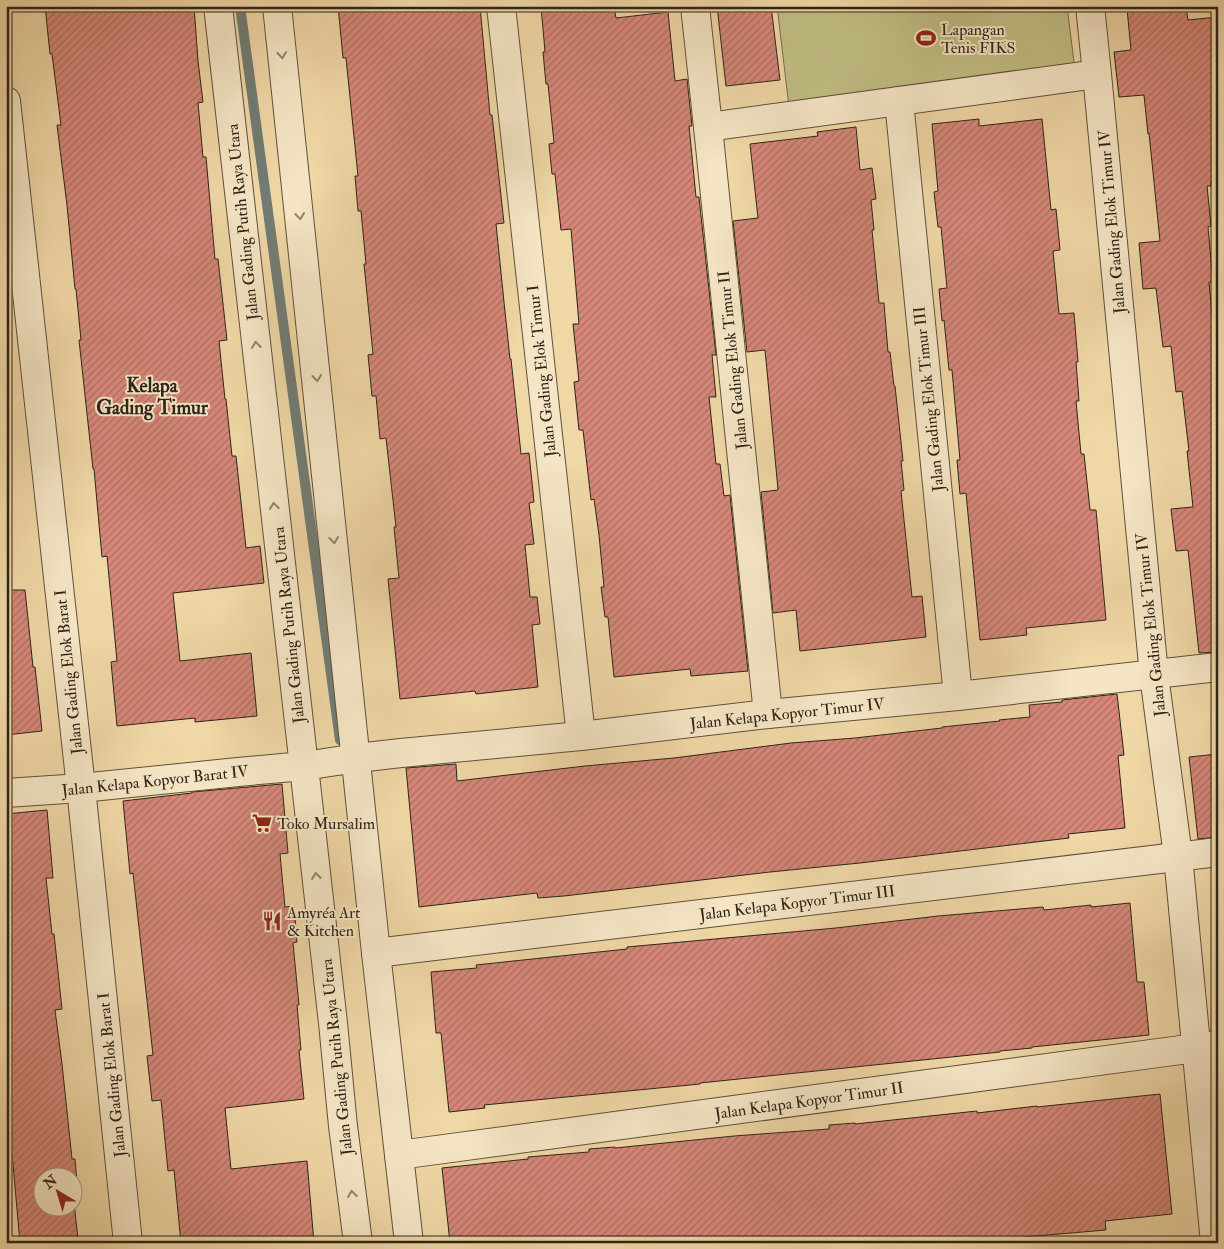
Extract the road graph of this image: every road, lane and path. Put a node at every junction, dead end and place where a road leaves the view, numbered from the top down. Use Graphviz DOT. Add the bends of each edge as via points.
graph roads {
  1 [pos="218,6"];
  2 [pos="277,6"];
  3 [pos="501,6"];
  4 [pos="695,6"];
  5 [pos="1090,6"];
  6 [pos="1097,74"];
  7 [pos="6,101"];
  8 [pos="899,102"];
  9 [pos="708,127"];
  10 [pos="1218,668"];
  11 [pos="1154,675"];
  12 [pos="958,696"];
  13 [pos="768,714"];
  14 [pos="581,736"];
  15 [pos="353,759"];
  16 [pos="308,766"];
  17 [pos="81,788"];
  18 [pos="6,793"];
  19 [pos="1218,852"];
  20 [pos="1178,856"];
  21 [pos="376,953"];
  22 [pos="1207,1046"];
  23 [pos="399,1155"];
  24 [pos="128,1243"];
  25 [pos="358,1243"];
  26 [pos="409,1243"];
  27 [pos="1215,1243"];
  16 -- 1 [label="street, Jalan Gading Putih Raya Utara, one-way"];
  2 -- 15 [label="street, one-way"];
  3 -- 14 [label="street, Jalan Gading Elok Timur I"];
  4 -- 9 [label="street, Jalan Gading Elok Timur II"];
  5 -- 6 [label="street, Jalan Gading Elok Timur IV"];
  6 -- 8 [label="street"];
  6 -- 11 [label="street, Jalan Gading Elok Timur IV"];
  7 -- 17 [label="street, Jalan Gading Elok Barat I"];
  8 -- 9 [label="street"];
  8 -- 12 [label="street, Jalan Gading Elok Timur III"];
  9 -- 13 [label="street, Jalan Gading Elok Timur II"];
  10 -- 11 [label="street, Jalan Kelapa Kopyor Timur IV"];
  11 -- 12 [label="street, Jalan Kelapa Kopyor Timur IV"];
  11 -- 20 [label="street, Jalan Gading Elok Timur IV"];
  12 -- 13 [label="street, Jalan Kelapa Kopyor Timur IV"];
  13 -- 14 [label="street, Jalan Kelapa Kopyor Timur IV"];
  14 -- 15 [label="street, Jalan Kelapa Kopyor Timur IV"];
  15 -- 16 [label="street, Jalan Kelapa Kopyor Barat IV"];
  15 -- 21 [label="street"];
  16 -- 17 [label="street, Jalan Kelapa Kopyor Barat IV"];
  25 -- 16 [label="street, Jalan Gading Putih Raya Utara, one-way" via="343,1126"];
  17 -- 18 [label="street, Jalan Kelapa Kopyor Barat IV"];
  17 -- 24 [label="street, Jalan Gading Elok Barat I"];
  19 -- 20 [label="street, Jalan Kelapa Kopyor Timur III"];
  20 -- 21 [label="street, Jalan Kelapa Kopyor Timur III"];
  20 -- 22 [label="street, Jalan Gading Elok Timur IV"];
  21 -- 23 [label="street"];
  22 -- 23 [label="street, Jalan Kelapa Kopyor Timur II"];
  22 -- 27 [label="street, Jalan Gading Elok Timur IV"];
  23 -- 26 [label="street"];
}
